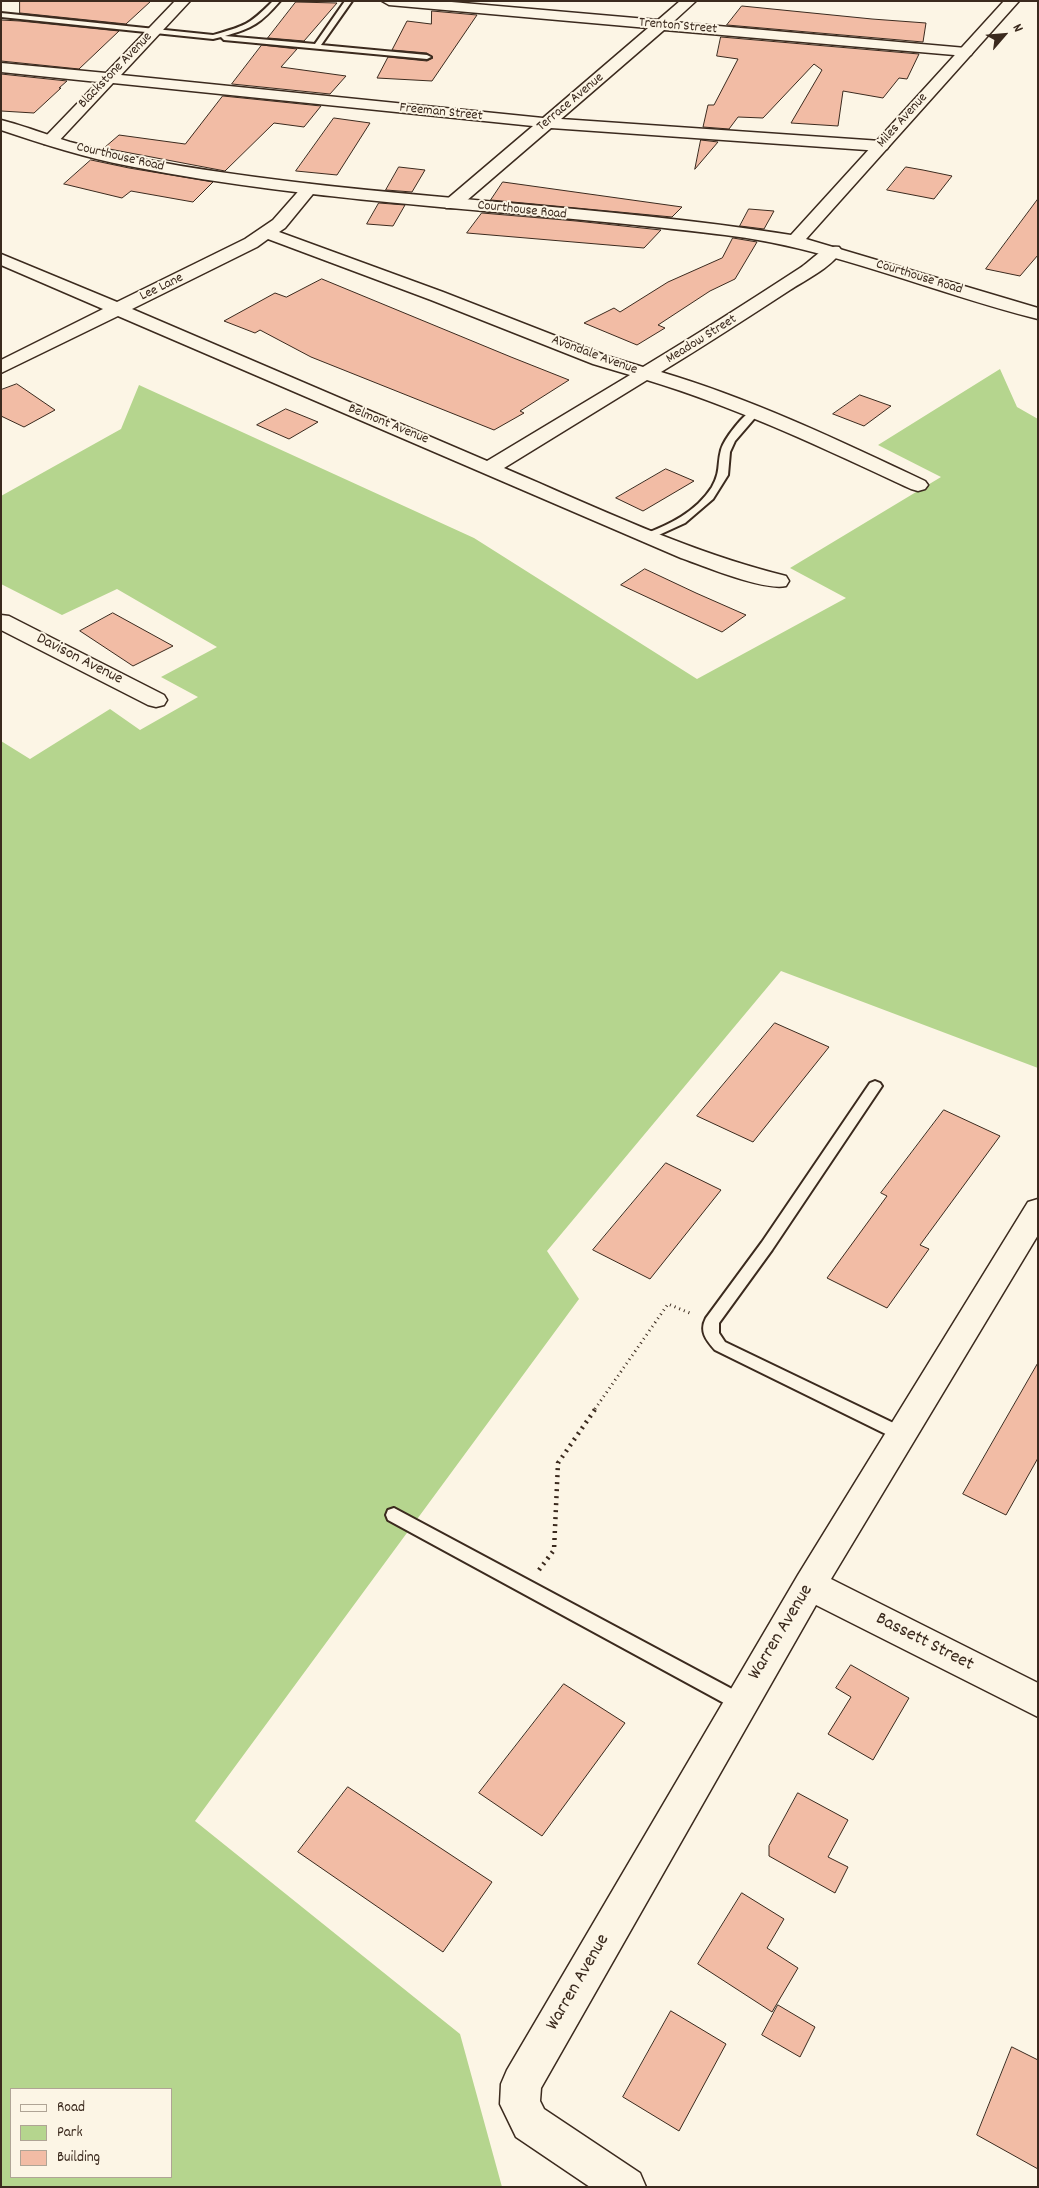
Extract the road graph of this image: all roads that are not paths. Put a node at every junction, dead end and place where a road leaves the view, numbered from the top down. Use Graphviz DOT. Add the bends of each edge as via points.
graph roads {
  1 [pos="183,1"];
  2 [pos="278,1"];
  3 [pos="349,1"];
  4 [pos="389,1"];
  5 [pos="689,1"];
  6 [pos="1012,1"];
  7 [pos="1,15"];
  8 [pos="661,26"];
  9 [pos="155,31"];
  10 [pos="213,37"];
  11 [pos="317,46"];
  12 [pos="966,52"];
  13 [pos="427,57"];
  14 [pos="1,67"];
  15 [pos="110,78"];
  16 [pos="547,123"];
  17 [pos="1,125"];
  18 [pos="50,140"];
  19 [pos="881,146"];
  20 [pos="309,189"];
  21 [pos="452,204"];
  22 [pos="267,233"];
  23 [pos="795,241"];
  24 [pos="833,251"];
  25 [pos="1,259"];
  26 [pos="120,308"];
  27 [pos="1038,313"];
  28 [pos="1,367"];
  29 [pos="646,374"];
  30 [pos="755,412"];
  31 [pos="489,468"];
  32 [pos="918,485"];
  33 [pos="646,536"];
  34 [pos="778,581"];
  35 [pos="1,621"];
  36 [pos="156,700"];
  37 [pos="876,1086"];
  38 [pos="1038,1210"];
  39 [pos="902,1435"];
  40 [pos="394,1516"];
  41 [pos="810,1585"];
  42 [pos="1038,1701"];
  43 [pos="741,1702"];
  44 [pos="626,2187"];
  1 -- 9 [label="street, Blackstone Avenue"];
  2 -- 10 [label="lane" via="248,27"];
  3 -- 11 [label="lane"];
  4 -- 8 [label="street, Trenton Street"];
  5 -- 8 [label="street, Terrace Avenue"];
  6 -- 12 [label="street, Miles Avenue"];
  7 -- 9 [label="lane"];
  8 -- 12 [label="street, Trenton Street"];
  8 -- 16 [label="street, Terrace Avenue"];
  9 -- 10 [label="lane"];
  9 -- 15 [label="street, Blackstone Avenue"];
  10 -- 11 [label="lane"];
  11 -- 13 [label="lane"];
  12 -- 19 [label="street, Miles Avenue"];
  14 -- 15 [label="street, Freeman Street"];
  15 -- 16 [label="street, Freeman Street"];
  15 -- 18 [label="street, Blackstone Avenue"];
  16 -- 19 [label="street, Freeman Street"];
  16 -- 21 [label="street, Terrace Avenue"];
  17 -- 18 [label="street, Courthouse Road"];
  18 -- 20 [label="street, Courthouse Road" via="176,171"];
  19 -- 23 [label="street, Miles Avenue"];
  20 -- 21 [label="street, Courthouse Road"];
  20 -- 22 [label="street, Lee Lane"];
  21 -- 23 [label="street, Courthouse Road" via="726,230"];
  22 -- 26 [label="street, Lee Lane"];
  22 -- 29 [label="street, Avondale Avenue" via="600,360"];
  23 -- 24 [label="street, Courthouse Road"];
  24 -- 27 [label="street, Courthouse Road"];
  24 -- 29 [label="street, Meadow Street"];
  25 -- 26 [label="street, Belmont Avenue"];
  26 -- 28 [label="street, Lee Lane"];
  26 -- 31 [label="street, Belmont Avenue"];
  29 -- 30 [label="street, Avondale Avenue"];
  29 -- 31 [label="street, Meadow Street"];
  30 -- 32 [label="street, Avondale Avenue"];
  30 -- 33 [label="lane" via="734,434 725,453 724,473 704,503 689,518"];
  31 -- 33 [label="street, Belmont Avenue"];
  33 -- 34 [label="street, Belmont Avenue" via="720,566"];
  35 -- 36 [label="street, Davison Avenue"];
  37 -- 39 [label="lane" via="767,1246 710,1322 711,1335 720,1346"];
  38 -- 39 [label="street, Warren Avenue"];
  39 -- 41 [label="street, Warren Avenue"];
  40 -- 43 [label="lane"];
  41 -- 42 [label="street, Bassett Street"];
  41 -- 43 [label="street, Warren Avenue"];
  43 -- 44 [label="street, Warren Avenue" via="520,2084 520,2104 530,2123"];
}
